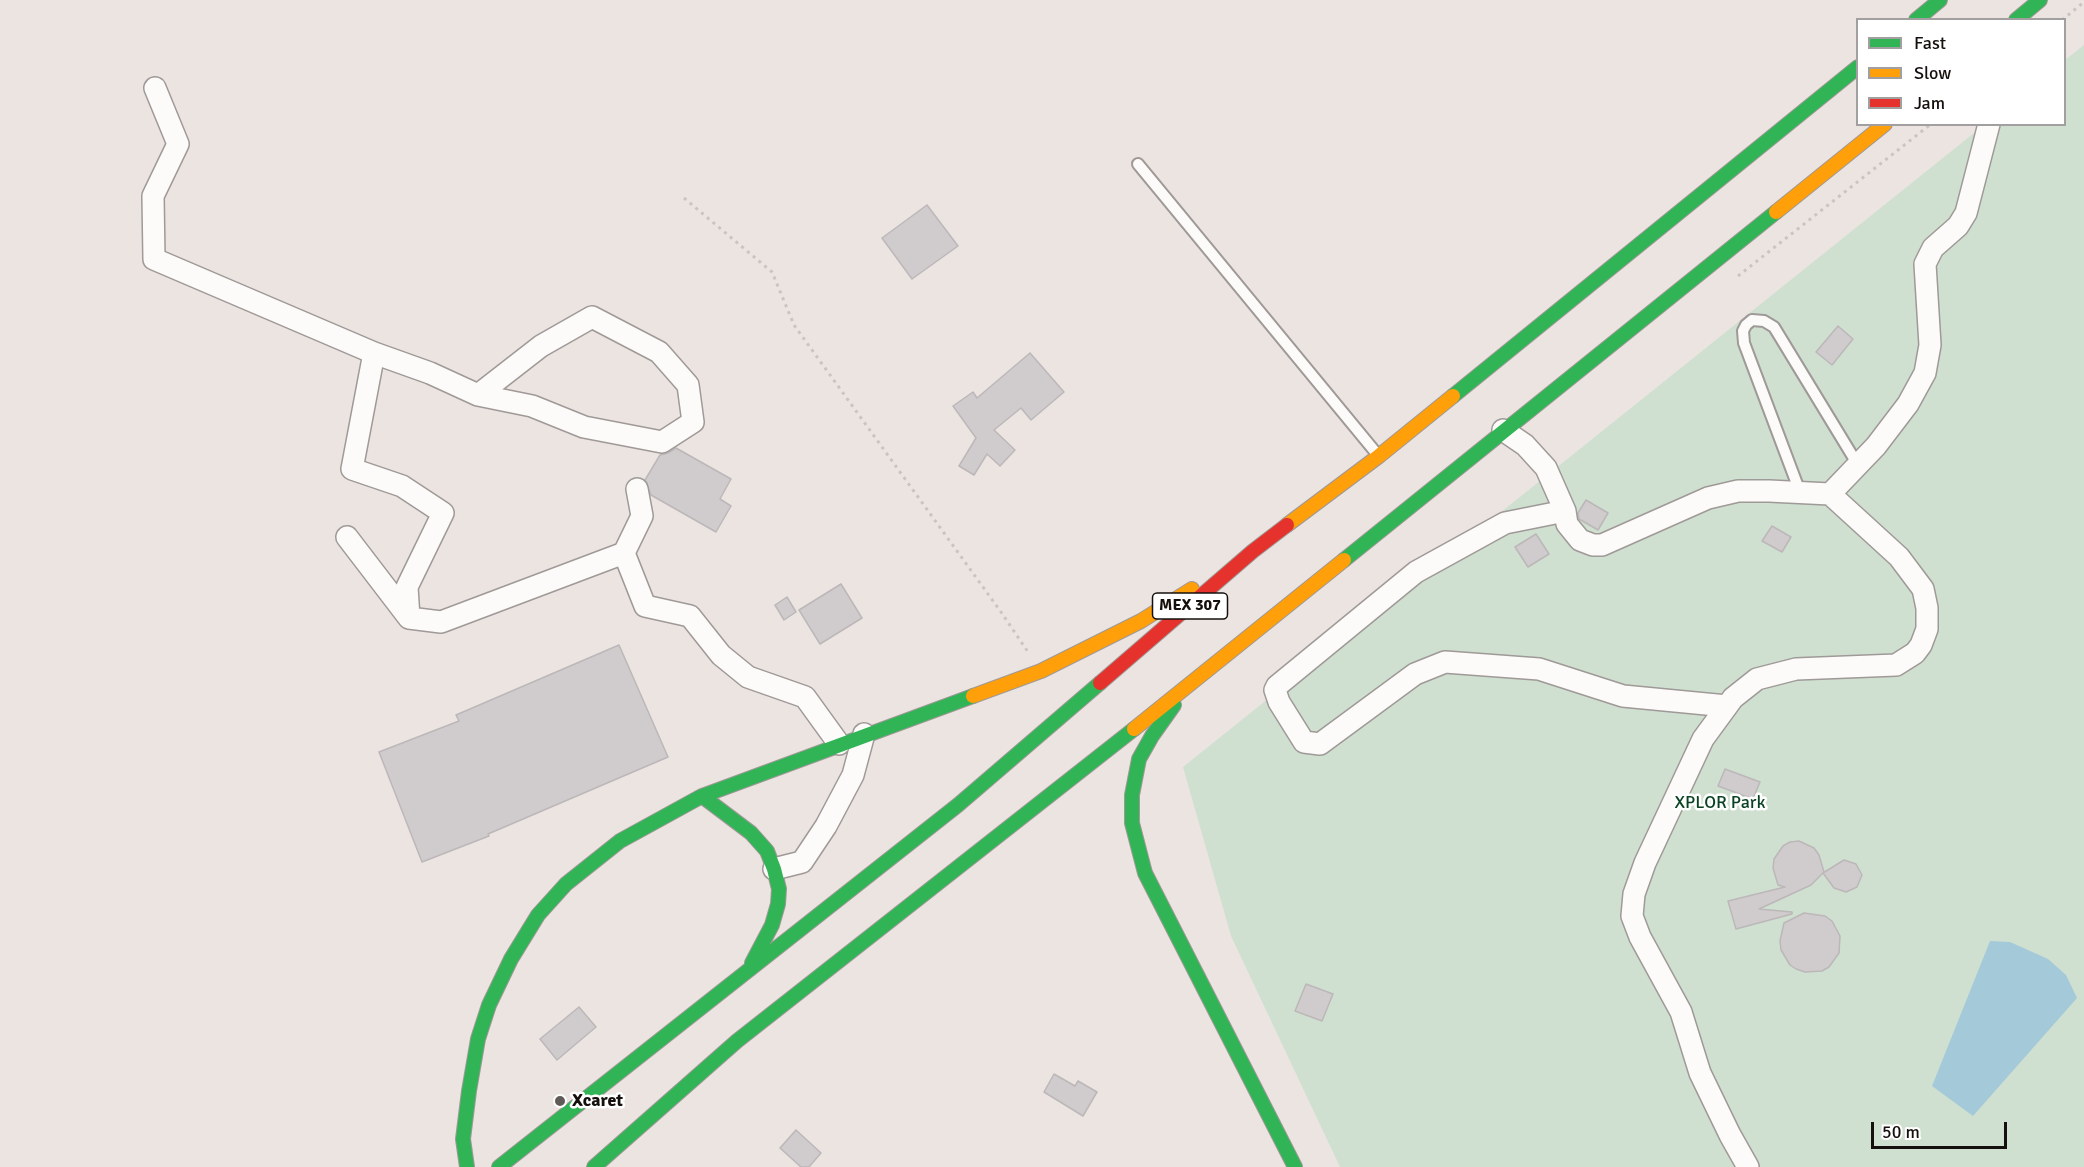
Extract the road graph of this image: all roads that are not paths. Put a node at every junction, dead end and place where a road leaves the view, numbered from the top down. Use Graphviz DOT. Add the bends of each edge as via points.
graph roads {
  1 [pos="1940,0"];
  2 [pos="2040,0"];
  3 [pos="1918,18"];
  4 [pos="2019,18"];
  5 [pos="1856,68"];
  6 [pos="155,88"];
  7 [pos="1883,126"];
  8 [pos="1988,126"];
  9 [pos="1138,164"];
  10 [pos="374,353"];
  11 [pos="478,395"];
  12 [pos="1503,430"];
  13 [pos="1379,456"];
  14 [pos="1858,465"];
  15 [pos="637,489"];
  16 [pos="1800,492"];
  17 [pos="1830,494"];
  18 [pos="1565,511"];
  19 [pos="347,537"];
  20 [pos="1252,551"];
  21 [pos="624,553"];
  22 [pos="409,618"];
  23 [pos="1188,687"];
  24 [pos="1727,706"];
  25 [pos="864,734"];
  26 [pos="839,744"];
  27 [pos="702,796"];
  28 [pos="774,869"];
  29 [pos="747,973"];
  30 [pos="467,1167"];
  31 [pos="499,1167"];
  32 [pos="594,1167"];
  33 [pos="1295,1167"];
  34 [pos="1748,1167"];
  1 -- 3 [label="main road"];
  2 -- 4 [label="main road"];
  5 -- 13 [label="main road, MEX 307"];
  6 -- 10 [label="street" via="178,144 153,196 154,259"];
  7 -- 12 [label="main road"];
  8 -- 14 [label="street" via="1966,213 1958,226 1933,248 1925,264 1930,345 1924,373 1908,404"];
  9 -- 13 [label="lane"];
  10 -- 11 [label="street"];
  10 -- 22 [label="street" via="352,469 402,486 442,513 407,587"];
  11 -- 11 [label="street" via="532,406 584,427 662,442 693,422 688,385 659,352 592,317 541,346"];
  12 -- 18 [label="street" via="1525,445 1546,468"];
  12 -- 23 [label="main road"];
  13 -- 20 [label="main road, MEX 307"];
  14 -- 16 [label="lane" via="1773,327 1752,320 1743,331 1744,343"];
  14 -- 17 [label="street"];
  15 -- 21 [label="street" via="642,516"];
  16 -- 17 [label="street"];
  16 -- 18 [label="street" via="1738,491 1707,498 1602,544 1580,540 1567,524"];
  17 -- 24 [label="street" via="1899,557 1923,589 1927,629 1921,645 1896,665 1796,669 1757,679"];
  18 -- 24 [label="street" via="1505,523 1416,572 1277,686 1279,702 1304,742 1320,744 1415,674 1445,662 1539,669 1623,696"];
  19 -- 22 [label="street"];
  20 -- 25 [label="main road" via="1141,621 1041,671"];
  20 -- 29 [label="main road, MEX 307" via="958,805"];
  21 -- 22 [label="street" via="441,622"];
  21 -- 26 [label="street" via="645,606 690,616 721,655 748,677 805,697"];
  23 -- 32 [label="main road" via="737,1041"];
  23 -- 33 [label="main road" via="1139,759 1132,795 1132,824 1145,873"];
  24 -- 34 [label="street" via="1703,739 1645,863 1634,894 1632,916 1681,1012 1700,1073"];
  25 -- 26 [label="main road"];
  25 -- 28 [label="street" via="853,775 826,826 802,862"];
  26 -- 27 [label="main road"];
  27 -- 28 [label="main road" via="751,833 767,850"];
  27 -- 30 [label="main road" via="620,841 566,884 538,915 510,959 478,1040 463,1139"];
  28 -- 29 [label="main road" via="778,889 775,915"];
  29 -- 31 [label="main road, MEX 307"];
}
